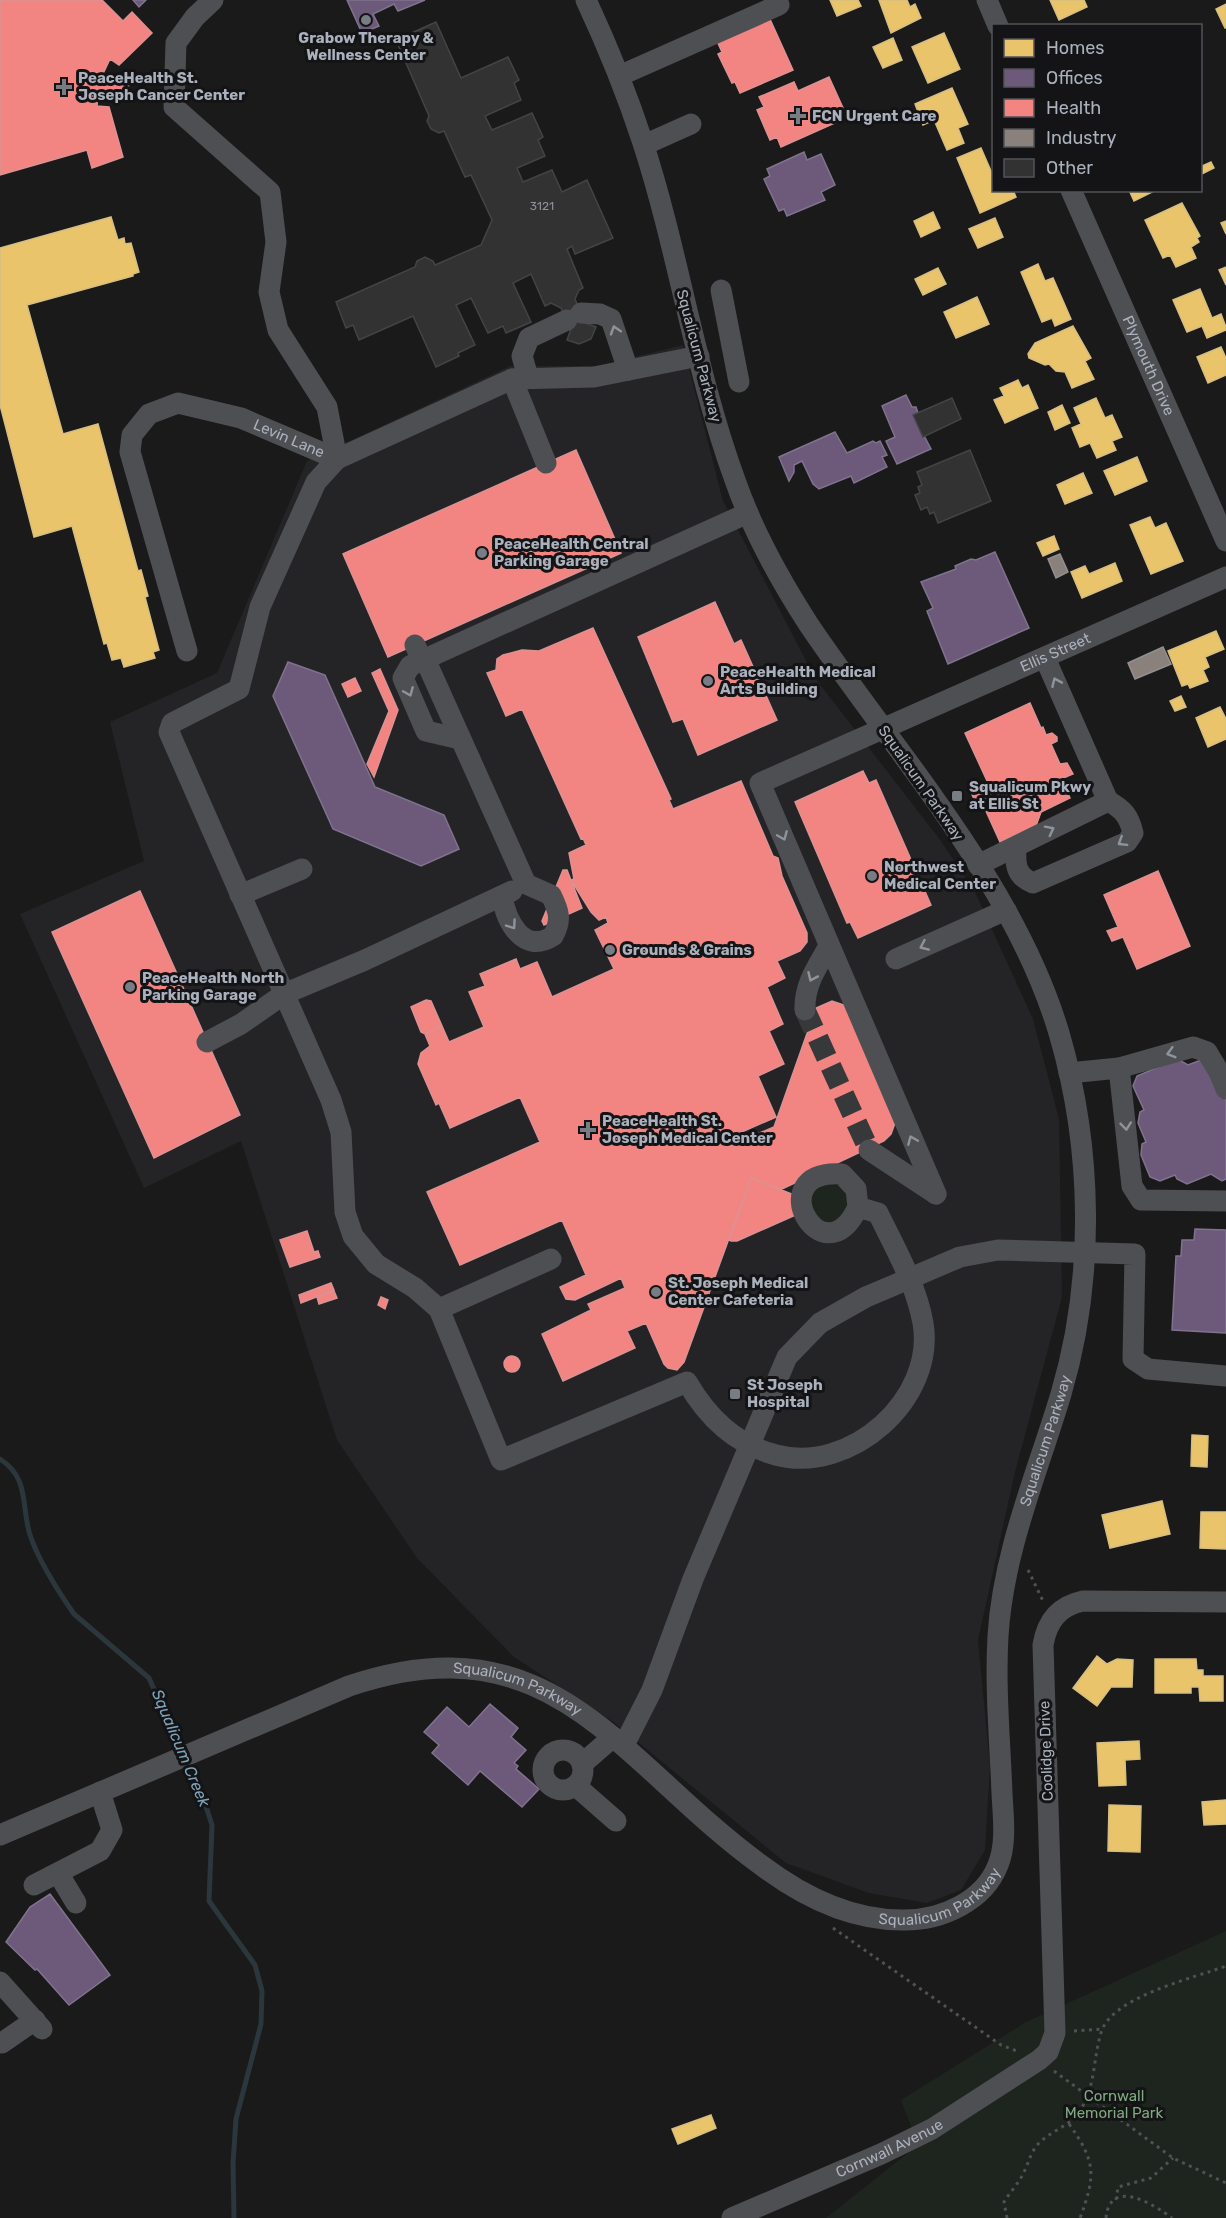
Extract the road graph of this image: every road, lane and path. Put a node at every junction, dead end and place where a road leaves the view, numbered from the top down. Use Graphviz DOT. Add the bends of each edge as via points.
graph roads {
  1 [pos="213,0"];
  2 [pos="586,0"];
  3 [pos="776,0"];
  4 [pos="987,0"];
  5 [pos="997,24"];
  6 [pos="619,76"];
  7 [pos="691,124"];
  8 [pos="644,145"];
  9 [pos="1072,192"];
  10 [pos="721,290"];
  11 [pos="729,339"];
  12 [pos="698,352"];
  13 [pos="628,370"];
  14 [pos="520,378"];
  15 [pos="739,382"];
  16 [pos="337,459"];
  17 [pos="546,463"];
  18 [pos="748,513"];
  19 [pos="1226,541"];
  20 [pos="1226,578"];
  21 [pos="187,651"];
  22 [pos="1045,658"];
  23 [pos="883,730"];
  24 [pos="1108,801"];
  25 [pos="1016,847"];
  26 [pos="978,865"];
  27 [pos="302,869"];
  28 [pos="526,884"];
  29 [pos="240,895"];
  30 [pos="502,896"];
  31 [pos="1006,910"];
  32 [pos="830,946"];
  33 [pos="896,959"];
  34 [pos="284,994"];
  35 [pos="805,1010"];
  36 [pos="207,1042"];
  37 [pos="1119,1068"];
  38 [pos="1069,1073"];
  39 [pos="1226,1089"];
  40 [pos="869,1150"];
  41 [pos="1226,1201"];
  42 [pos="858,1207"];
  43 [pos="1084,1251"];
  44 [pos="551,1259"];
  45 [pos="910,1278"];
  46 [pos="439,1309"];
  47 [pos="1226,1376"];
  48 [pos="750,1445"];
  49 [pos="1011,1551"];
  50 [pos="1226,1602"];
  51 [pos="1048,1623"];
  52 [pos="619,1741"];
  53 [pos="582,1764"];
  54 [pos="576,1786"];
  55 [pos="100,1792"];
  56 [pos="616,1821"];
  57 [pos="0,1834"];
  58 [pos="58,1873"];
  59 [pos="34,1885"];
  60 [pos="76,1903"];
  61 [pos="824,1922"];
  62 [pos="1226,1966"];
  63 [pos="0,1982"];
  64 [pos="1102,2029"];
  65 [pos="1055,2033"];
  66 [pos="2,2043"];
  67 [pos="1039,2060"];
  68 [pos="1088,2096"];
  69 [pos="1069,2124"];
  70 [pos="1173,2158"];
  71 [pos="1226,2183"];
  72 [pos="1116,2200"];
  73 [pos="732,2218"];
  74 [pos="1007,2218"];
  75 [pos="1080,2218"];
  76 [pos="1106,2218"];
  77 [pos="1173,2218"];
  1 -- 16 [label="street" via="176,43 174,107 270,192 276,242 269,292 278,330 327,407"];
  2 -- 6 [label="street, Squalicum Parkway"];
  3 -- 6 [label="street" via="779,5"];
  4 -- 5 [label="street"];
  6 -- 8 [label="street, Squalicum Parkway"];
  7 -- 8 [label="street"];
  8 -- 12 [label="street, Squalicum Parkway"];
  9 -- 19 [label="street, Plymouth Drive"];
  10 -- 11 [label="street"];
  11 -- 12 [label="street, Levin Lane"];
  11 -- 15 [label="street"];
  12 -- 13 [label="street, Levin Lane"];
  12 -- 18 [label="street, Squalicum Parkway"];
  13 -- 14 [label="street, Levin Lane" via="594,377"];
  13 -- 14 [label="street, one-way" via="611,319 600,314 574,317 529,338"];
  14 -- 16 [label="street, Levin Lane"];
  14 -- 17 [label="street"];
  16 -- 21 [label="street, Levin Lane" via="241,418 178,403 149,414 132,435 130,452"];
  16 -- 29 [label="street" via="316,482 260,607 239,689 172,723 169,732"];
  18 -- 23 [label="street, Squalicum Parkway" via="789,596"];
  18 -- 28 [label="street" via="421,655 410,666 403,678 426,732 460,739"];
  20 -- 22 [label="street, Ellis Street"];
  22 -- 23 [label="street, Ellis Street"];
  24 -- 22 [label="street, one-way"];
  23 -- 26 [label="street, Squalicum Parkway"];
  23 -- 32 [label="street, Ellis Street, one-way" via="760,783"];
  25 -- 24 [label="street, one-way"];
  24 -- 25 [label="street, one-way" via="1122,808 1130,820 1133,833 1127,842 1033,883 1022,878 1015,866"];
  25 -- 26 [label="street"];
  26 -- 31 [label="street, Squalicum Parkway"];
  27 -- 29 [label="street"];
  28 -- 30 [label="street"];
  30 -- 28 [label="street, one-way" via="511,927 525,939 546,940 558,927 559,912 551,896"];
  29 -- 34 [label="street"];
  30 -- 34 [label="street"];
  31 -- 33 [label="street, one-way"];
  31 -- 38 [label="street, Squalicum Parkway" via="1047,998"];
  32 -- 35 [label="street, one-way" via="810,977"];
  40 -- 32 [label="street, one-way" via="936,1194"];
  34 -- 36 [label="street"];
  34 -- 46 [label="street" via="341,1132 345,1212 353,1236 376,1264 415,1288"];
  37 -- 38 [label="street"];
  39 -- 37 [label="street, one-way" via="1207,1052 1193,1047"];
  37 -- 41 [label="street, one-way" via="1132,1186 1141,1200"];
  38 -- 43 [label="street, Squalicum Parkway" via="1084,1183"];
  42 -- 45 [label="street" via="878,1213"];
  43 -- 45 [label="street" via="998,1250 960,1257"];
  43 -- 47 [label="street" via="1136,1254 1133,1359 1148,1370"];
  43 -- 49 [label="street, Squalicum Parkway" via="1082,1289 1063,1386"];
  44 -- 46 [label="street"];
  45 -- 48 [label="street" via="820,1323 787,1357"];
  45 -- 48 [label="street" via="923,1324 922,1348 909,1396 890,1420 863,1438 806,1458 777,1455"];
  46 -- 48 [label="street" via="501,1460 687,1382 702,1407 722,1428"];
  48 -- 52 [label="street" via="693,1579 652,1690"];
  49 -- 51 [label="path" via="1038,1586"];
  49 -- 52 [label="street, Squalicum Parkway" via="998,1637 1003,1851 991,1880 964,1904 945,1913 908,1920 826,1904 753,1860"];
  50 -- 51 [label="street" via="1083,1601 1062,1609"];
  51 -- 65 [label="street, Coolidge Drive" via="1043,1645"];
  52 -- 53 [label="street"];
  52 -- 55 [label="street, Squalicum Parkway" via="533,1685 488,1670 405,1671 375,1677"];
  53 -- 54 [label="street" via="583,1775"];
  53 -- 54 [label="street" via="566,1750 553,1753 544,1763 543,1776 551,1786 563,1790"];
  54 -- 56 [label="street"];
  55 -- 57 [label="street, Squalicum Parkway"];
  55 -- 58 [label="street" via="112,1830 100,1851"];
  58 -- 59 [label="street"];
  58 -- 60 [label="street"];
  61 -- 67 [label="path" via="1001,2046"];
  62 -- 64 [label="path" via="1141,1998 1120,2009"];
  63 -- 66 [label="street" via="38,2024"];
  64 -- 65 [label="path"];
  64 -- 68 [label="path"];
  65 -- 67 [label="street"];
  67 -- 68 [label="path"];
  67 -- 73 [label="street, Cornwall Avenue" via="909,2141"];
  68 -- 69 [label="path"];
  68 -- 70 [label="path"];
  69 -- 74 [label="path" via="1036,2146 1004,2202"];
  69 -- 75 [label="path" via="1084,2145 1093,2178"];
  70 -- 71 [label="path"];
  70 -- 72 [label="path" via="1151,2178 1118,2187"];
  72 -- 76 [label="path"];
  72 -- 77 [label="path" via="1127,2196 1145,2200"];
}
